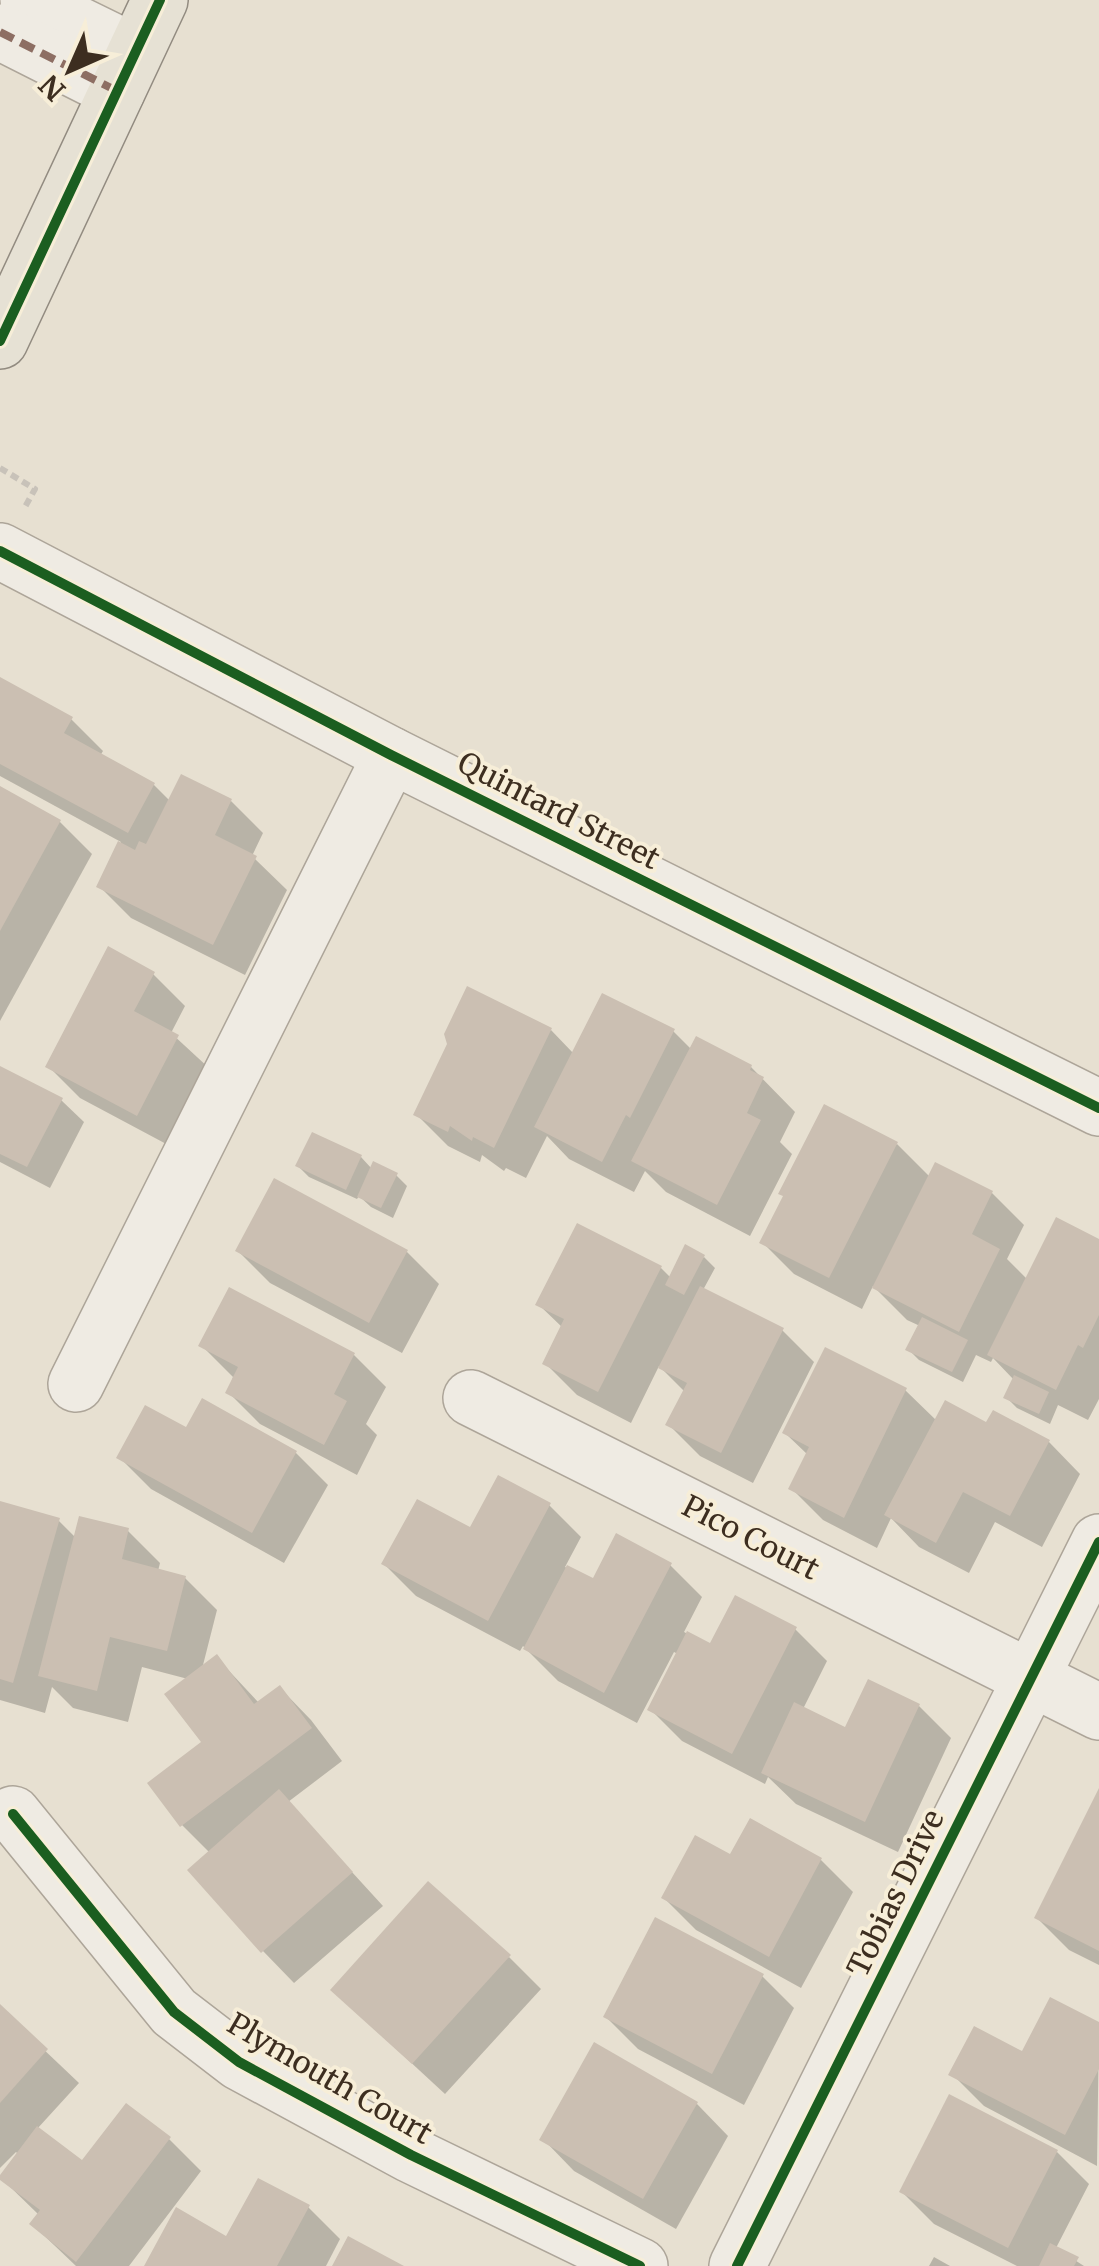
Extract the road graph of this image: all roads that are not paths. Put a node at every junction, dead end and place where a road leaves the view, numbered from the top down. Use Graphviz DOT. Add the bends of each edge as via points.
graph roads {
  1 [pos="28,0"];
  2 [pos="160,0"];
  3 [pos="0,32"];
  4 [pos="126,71"];
  5 [pos="0,341"];
  6 [pos="0,551"];
  7 [pos="391,755"];
  8 [pos="1099,1108"];
  9 [pos="76,1384"];
  10 [pos="471,1398"];
  11 [pos="1099,1542"];
  12 [pos="1031,1677"];
  13 [pos="1099,1712"];
  14 [pos="13,1814"];
  15 [pos="640,2266"];
  16 [pos="737,2266"];
  1 -- 4 [label="street"];
  2 -- 4 [label="main road"];
  3 -- 4 [label="street"];
  4 -- 5 [label="main road"];
  6 -- 7 [label="street, Quintard Street"];
  7 -- 8 [label="street, Quintard Street"];
  7 -- 9 [label="street"];
  10 -- 12 [label="street, Pico Court"];
  11 -- 12 [label="street, Tobias Drive"];
  12 -- 13 [label="street, Pico Court"];
  12 -- 16 [label="street, Tobias Drive"];
  14 -- 15 [label="street, Plymouth Court" via="174,2012 239,2062"];
}
